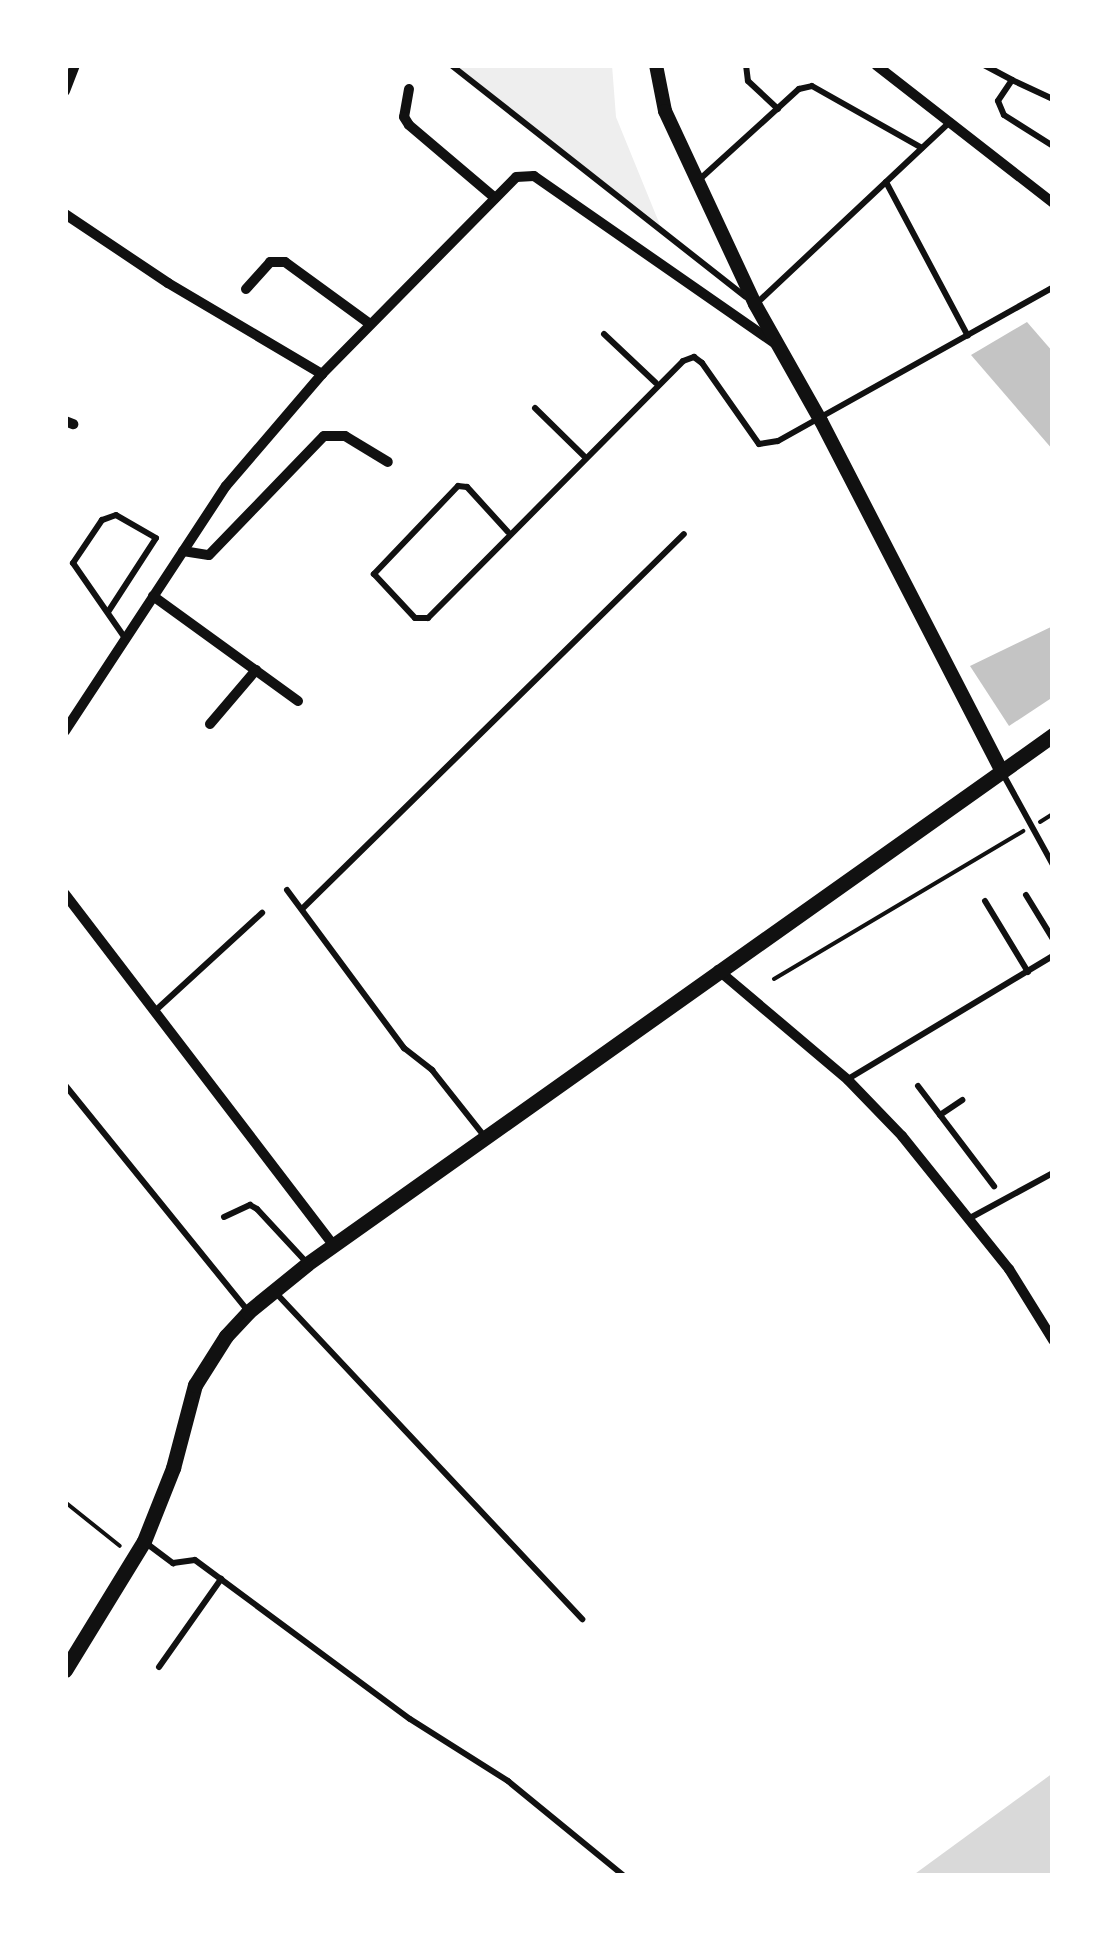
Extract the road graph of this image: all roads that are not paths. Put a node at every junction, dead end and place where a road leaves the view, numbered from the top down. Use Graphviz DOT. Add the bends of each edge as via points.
graph roads {
  1 [pos="75,65"];
  2 [pos="451,65"];
  3 [pos="656,65"];
  4 [pos="746,65"];
  5 [pos="876,65"];
  6 [pos="984,65"];
  7 [pos="1012,80"];
  8 [pos="409,89"];
  9 [pos="65,91"];
  10 [pos="1053,99"];
  11 [pos="778,108"];
  12 [pos="952,120"];
  13 [pos="1053,146"];
  14 [pos="922,148"];
  15 [pos="696,182"];
  16 [pos="886,182"];
  17 [pos="494,198"];
  18 [pos="1053,203"];
  19 [pos="65,214"];
  20 [pos="1053,287"];
  21 [pos="246,289"];
  22 [pos="756,304"];
  23 [pos="370,324"];
  24 [pos="604,334"];
  25 [pos="968,336"];
  26 [pos="782,349"];
  27 [pos="322,374"];
  28 [pos="656,383"];
  29 [pos="535,408"];
  30 [pos="821,420"];
  31 [pos="585,456"];
  32 [pos="388,462"];
  33 [pos="508,532"];
  34 [pos="684,534"];
  35 [pos="183,551"];
  36 [pos="153,596"];
  37 [pos="108,612"];
  38 [pos="125,638"];
  39 [pos="256,670"];
  40 [pos="298,700"];
  41 [pos="210,724"];
  42 [pos="65,731"];
  43 [pos="1053,735"];
  44 [pos="1001,770"];
  45 [pos="1053,865"];
  46 [pos="288,890"];
  47 [pos="1026,895"];
  48 [pos="67,900"];
  49 [pos="986,902"];
  50 [pos="302,909"];
  51 [pos="262,913"];
  52 [pos="1053,939"];
  53 [pos="1053,956"];
  54 [pos="718,970"];
  55 [pos="1028,972"];
  56 [pos="156,1010"];
  57 [pos="848,1080"];
  58 [pos="65,1084"];
  59 [pos="918,1086"];
  60 [pos="962,1100"];
  61 [pos="940,1115"];
  62 [pos="486,1137"];
  63 [pos="1053,1173"];
  64 [pos="994,1186"];
  65 [pos="224,1218"];
  66 [pos="970,1218"];
  67 [pos="334,1246"];
  68 [pos="308,1264"];
  69 [pos="273,1290"];
  70 [pos="248,1312"];
  71 [pos="1053,1340"];
  72 [pos="144,1541"];
  73 [pos="221,1579"];
  74 [pos="582,1619"];
  75 [pos="160,1667"];
  76 [pos="65,1670"];
  77 [pos="624,1876"];
  1 -- 9 [label="street"];
  2 -- 22 [label="lane"];
  3 -- 15 [label="street" via="666,111"];
  4 -- 11 [label="lane" via="748,81"];
  5 -- 12 [label="street"];
  6 -- 7 [label="lane"];
  7 -- 10 [label="lane"];
  7 -- 13 [label="lane" via="998,107"];
  8 -- 17 [label="street" via="404,117 410,126"];
  11 -- 14 [label="lane" via="812,86"];
  11 -- 15 [label="lane"];
  12 -- 14 [label="lane"];
  12 -- 18 [label="street"];
  14 -- 16 [label="lane"];
  15 -- 22 [label="street"];
  16 -- 22 [label="lane"];
  16 -- 25 [label="lane"];
  17 -- 23 [label="street"];
  17 -- 26 [label="street" via="516,177 534,176"];
  19 -- 27 [label="street"];
  20 -- 25 [label="lane"];
  21 -- 23 [label="street" via="270,262 284,262"];
  22 -- 26 [label="street"];
  23 -- 27 [label="street"];
  24 -- 28 [label="lane"];
  25 -- 30 [label="lane"];
  26 -- 30 [label="street"];
  27 -- 35 [label="street" via="226,486"];
  28 -- 30 [label="lane" via="694,356 759,444"];
  28 -- 31 [label="lane"];
  29 -- 31 [label="lane"];
  30 -- 44 [label="street"];
  31 -- 33 [label="lane"];
  32 -- 35 [label="street" via="344,436 324,436 209,555"];
  33 -- 33 [label="lane" via="458,486 374,574 422,621"];
  34 -- 50 [label="lane"];
  35 -- 36 [label="street"];
  36 -- 38 [label="street"];
  36 -- 39 [label="street"];
  37 -- 37 [label="lane" via="156,538 116,515 102,520 73,563"];
  37 -- 38 [label="lane"];
  38 -- 42 [label="street"];
  39 -- 40 [label="street"];
  39 -- 41 [label="street"];
  43 -- 44 [label="main road"];
  44 -- 45 [label="lane"];
  44 -- 54 [label="main road"];
  46 -- 50 [label="lane"];
  47 -- 52 [label="lane"];
  48 -- 56 [label="street"];
  49 -- 55 [label="lane"];
  50 -- 62 [label="lane" via="404,1048 432,1070"];
  51 -- 56 [label="lane"];
  53 -- 55 [label="lane"];
  54 -- 57 [label="street"];
  54 -- 62 [label="main road"];
  55 -- 57 [label="lane"];
  56 -- 67 [label="street"];
  57 -- 66 [label="street"];
  58 -- 70 [label="lane"];
  59 -- 61 [label="lane"];
  60 -- 61 [label="lane"];
  61 -- 64 [label="lane"];
  62 -- 67 [label="main road"];
  63 -- 66 [label="lane"];
  65 -- 68 [label="lane" via="257,1209"];
  66 -- 71 [label="street"];
  67 -- 68 [label="main road"];
  68 -- 69 [label="main road"];
  69 -- 70 [label="main road"];
  69 -- 74 [label="lane"];
  70 -- 72 [label="main road" via="195,1385"];
  72 -- 73 [label="lane" via="170,1562 195,1560"];
  72 -- 76 [label="main road"];
  73 -- 75 [label="lane"];
  73 -- 77 [label="lane" via="410,1719 508,1781"];
}
